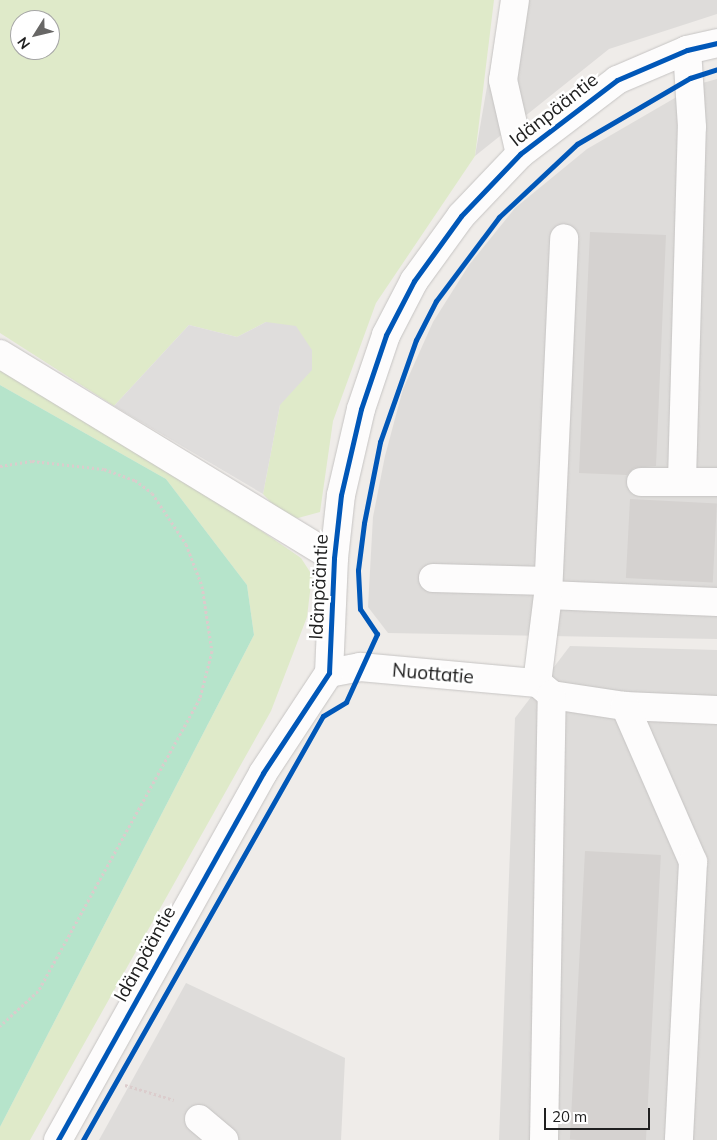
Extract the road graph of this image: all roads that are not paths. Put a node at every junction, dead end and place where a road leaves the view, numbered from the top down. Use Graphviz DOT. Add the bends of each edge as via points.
graph roads {
  1 [pos="515,0"];
  2 [pos="717,43"];
  3 [pos="687,50"];
  4 [pos="520,154"];
  5 [pos="564,238"];
  6 [pos="0,354"];
  7 [pos="682,480"];
  8 [pos="641,482"];
  9 [pos="717,482"];
  10 [pos="334,558"];
  11 [pos="433,578"];
  12 [pos="548,588"];
  13 [pos="717,602"];
  14 [pos="329,673"];
  15 [pos="545,689"];
  16 [pos="626,706"];
  17 [pos="717,710"];
  18 [pos="199,1119"];
  19 [pos="58,1140"];
  20 [pos="224,1140"];
  21 [pos="544,1140"];
  22 [pos="679,1140"];
  1 -- 4 [label="street" via="503,80"];
  2 -- 3 [label="street, Idänpääntie"];
  3 -- 4 [label="street, Idänpääntie" via="617,80"];
  3 -- 7 [label="street" via="692,127"];
  4 -- 10 [label="street, Idänpääntie" via="461,216 414,281 386,335 361,409 341,495"];
  5 -- 12 [label="street"];
  6 -- 10 [label="street"];
  7 -- 8 [label="street"];
  7 -- 9 [label="street"];
  10 -- 14 [label="street, Idänpääntie"];
  11 -- 12 [label="street"];
  12 -- 13 [label="street"];
  12 -- 15 [label="street"];
  14 -- 15 [label="street, Nuottatie" via="360,667"];
  14 -- 19 [label="street, Idänpääntie" via="263,773"];
  15 -- 16 [label="street, Nuottatie"];
  15 -- 21 [label="street"];
  16 -- 17 [label="street, Nuottatie"];
  16 -- 22 [label="street" via="693,862"];
  18 -- 20 [label="street"];
}
